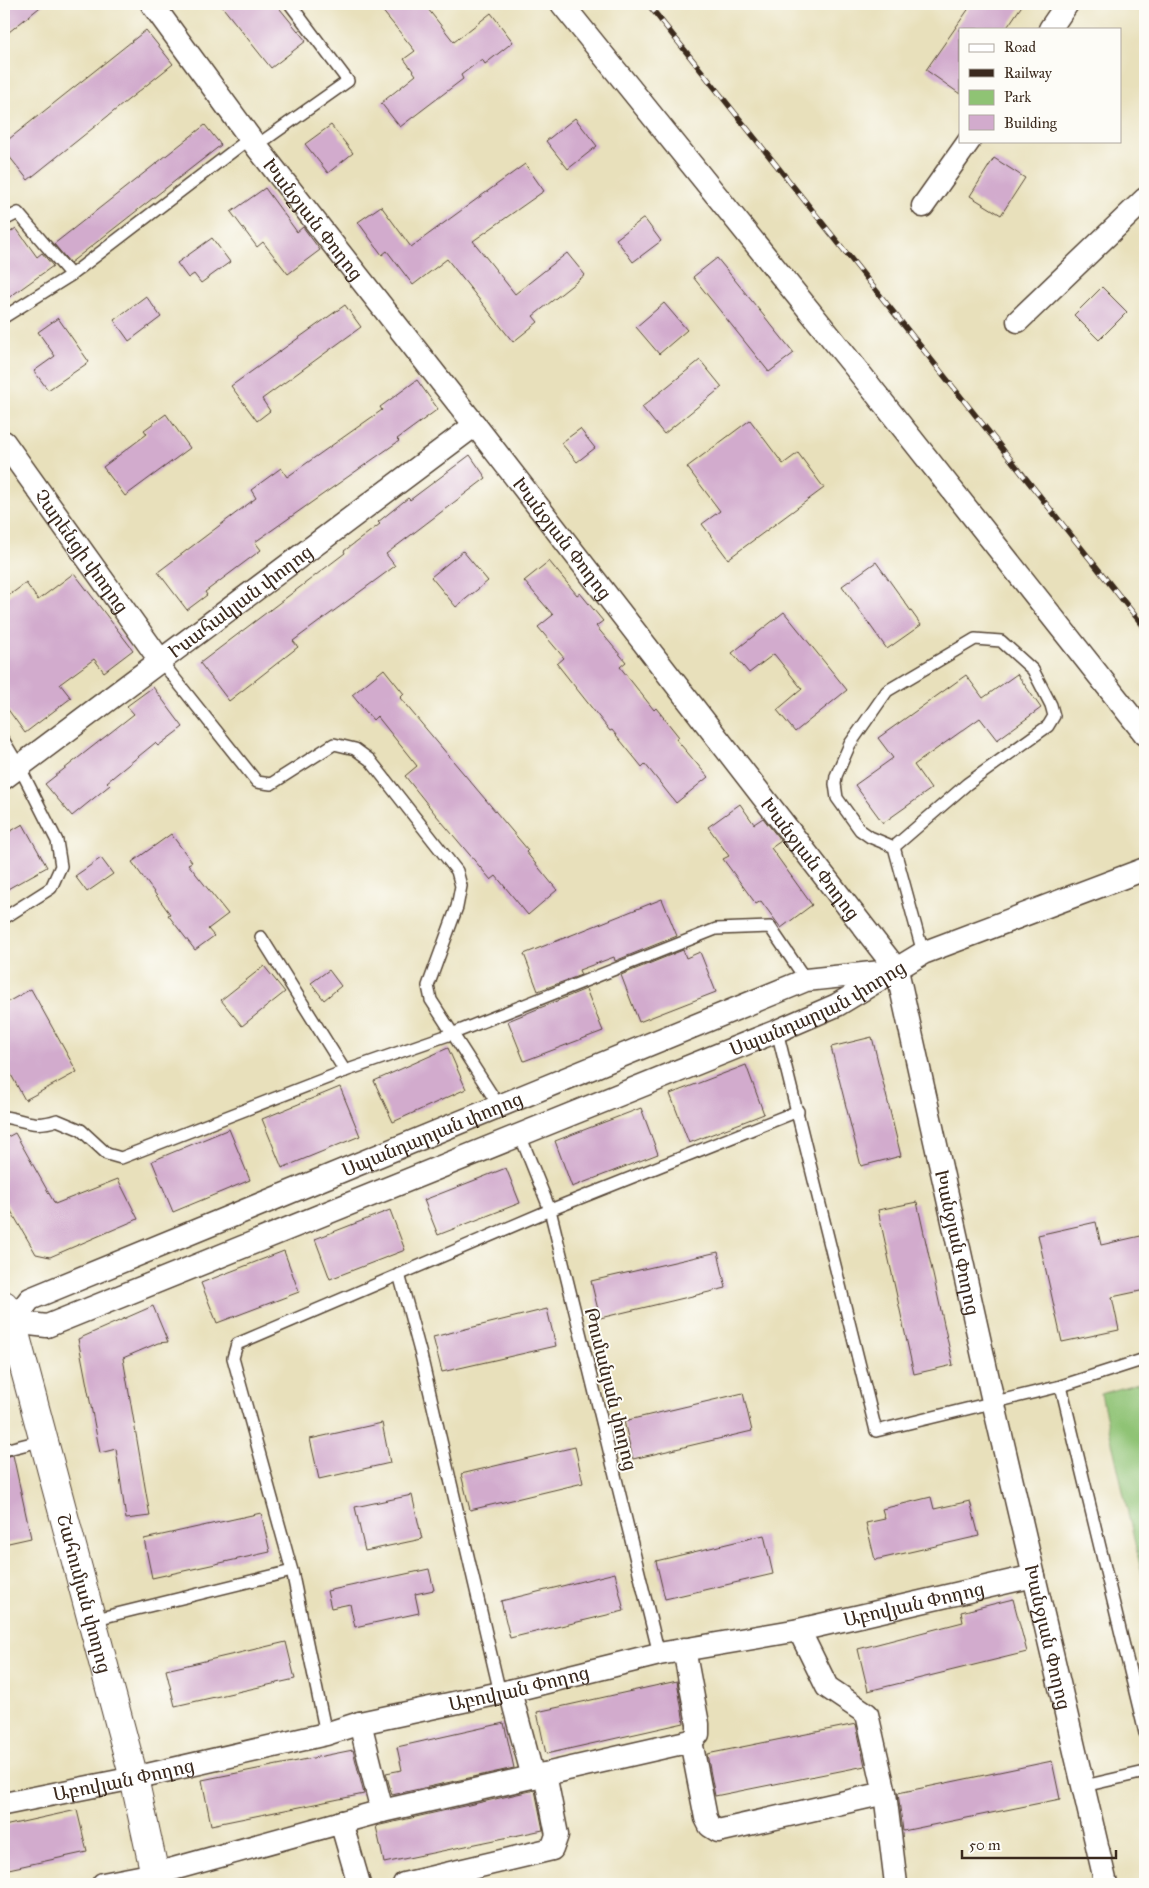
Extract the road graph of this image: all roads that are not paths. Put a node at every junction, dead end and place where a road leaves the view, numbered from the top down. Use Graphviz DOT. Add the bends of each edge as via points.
graph roads {
  1 [pos="152,4"];
  2 [pos="290,4"];
  3 [pos="562,4"];
  4 [pos="1068,4"];
  5 [pos="1051,28"];
  6 [pos="253,142"];
  7 [pos="968,142"];
  8 [pos="1145,199"];
  9 [pos="923,206"];
  10 [pos="4,220"];
  11 [pos="71,276"];
  12 [pos="4,316"];
  13 [pos="1018,321"];
  14 [pos="476,425"];
  15 [pos="7,452"];
  16 [pos="160,660"];
  17 [pos="1145,734"];
  18 [pos="4,741"];
  19 [pos="11,772"];
  20 [pos="894,847"];
  21 [pos="1145,869"];
  22 [pos="4,918"];
  23 [pos="261,937"];
  24 [pos="923,953"];
  25 [pos="897,970"];
  26 [pos="806,980"];
  27 [pos="777,1031"];
  28 [pos="454,1033"];
  29 [pos="345,1071"];
  30 [pos="499,1106"];
  31 [pos="798,1111"];
  32 [pos="4,1117"];
  33 [pos="520,1135"];
  34 [pos="550,1210"];
  35 [pos="399,1274"];
  36 [pos="8,1314"];
  37 [pos="1145,1359"];
  38 [pos="1061,1386"];
  39 [pos="993,1401"];
  40 [pos="44,1440"];
  41 [pos="4,1450"];
  42 [pos="292,1571"];
  43 [pos="1034,1576"];
  44 [pos="92,1620"];
  45 [pos="799,1630"];
  46 [pos="684,1650"];
  47 [pos="659,1654"];
  48 [pos="505,1692"];
  49 [pos="360,1723"];
  50 [pos="1145,1733"];
  51 [pos="326,1734"];
  52 [pos="691,1741"];
  53 [pos="1145,1772"];
  54 [pos="539,1776"];
  55 [pos="134,1778"];
  56 [pos="1084,1786"];
  57 [pos="885,1793"];
  58 [pos="4,1804"];
  59 [pos="382,1811"];
  60 [pos="341,1822"];
  61 [pos="156,1879"];
  62 [pos="103,1884"];
  63 [pos="359,1884"];
  64 [pos="404,1884"];
  65 [pos="896,1884"];
  66 [pos="1106,1884"];
  1 -- 6 [label="street, Խանջյան Փողոց"];
  2 -- 6 [label="lane" via="348,81"];
  3 -- 17 [label="street"];
  4 -- 5 [label="street"];
  6 -- 11 [label="lane"];
  6 -- 14 [label="street, Խանջյան Փողոց"];
  7 -- 9 [label="street"];
  8 -- 13 [label="street"];
  10 -- 11 [label="lane" via="18,212"];
  11 -- 12 [label="lane"];
  14 -- 16 [label="street, Իսահակյան փողոց"];
  14 -- 25 [label="street, Խանջյան Փողոց"];
  15 -- 16 [label="street, Չարենցի փողոց"];
  16 -- 19 [label="street, Իսահակյան փողոց"];
  16 -- 28 [label="lane" via="258,782 271,784 334,744 355,749 370,760 457,871 461,886 457,907 428,986 431,1000"];
  18 -- 19 [label="lane"];
  19 -- 22 [label="lane" via="57,841 61,866 52,888"];
  20 -- 20 [label="lane" via="967,784 1048,726 1054,716 1033,670 1001,641 975,639 887,691 850,744 836,776 837,798 860,830"];
  20 -- 24 [label="lane"];
  21 -- 24 [label="street"];
  23 -- 29 [label="lane"];
  24 -- 25 [label="street"];
  25 -- 26 [label="street, Սպանդարյան փողոց"];
  25 -- 27 [label="street, Սպանդարյան փողոց" via="837,1005"];
  25 -- 39 [label="street, Խանջյան Փողոց"];
  26 -- 28 [label="lane" via="770,928 716,929"];
  26 -- 30 [label="street, Սպանդարյան փողոց"];
  27 -- 31 [label="lane"];
  27 -- 33 [label="street, Սպանդարյան փողոց"];
  28 -- 29 [label="lane"];
  28 -- 30 [label="lane"];
  29 -- 32 [label="lane" via="121,1158 107,1154 81,1130 56,1120 27,1124 16,1118"];
  30 -- 36 [label="street, Սպանդարյան փողոց" via="30,1299"];
  31 -- 34 [label="lane"];
  31 -- 39 [label="lane" via="876,1431"];
  33 -- 34 [label="lane, Թումանյան փողոց"];
  33 -- 36 [label="street, Սպանդարյան փողոց" via="47,1326"];
  34 -- 35 [label="lane"];
  34 -- 47 [label="lane, Թումանյան փողոց"];
  35 -- 42 [label="lane" via="237,1344 234,1350 233,1358"];
  35 -- 48 [label="lane"];
  36 -- 40 [label="main road, Շահումյան փողոց"];
  37 -- 38 [label="lane"];
  38 -- 39 [label="lane"];
  38 -- 50 [label="lane"];
  39 -- 43 [label="street, Խանջյան Փողոց"];
  40 -- 41 [label="lane"];
  40 -- 44 [label="main road, Շահումյան փողոց"];
  42 -- 44 [label="lane"];
  42 -- 51 [label="lane"];
  43 -- 45 [label="street, Աբովյան Փողոց"];
  43 -- 56 [label="street, Խանջյան Փողոց"];
  44 -- 55 [label="main road, Շահումյան փողոց"];
  45 -- 46 [label="street, Աբովյան Փողոց"];
  45 -- 57 [label="street" via="827,1687 867,1714"];
  46 -- 47 [label="street, Աբովյան Փողոց"];
  46 -- 52 [label="street" via="698,1724 698,1734"];
  47 -- 48 [label="street, Աբովյան Փողոց"];
  48 -- 49 [label="street, Աբովյան Փողոց"];
  48 -- 54 [label="street"];
  49 -- 51 [label="street, Աբովյան Փողոց"];
  49 -- 59 [label="street"];
  51 -- 55 [label="street, Աբովյան Փողոց"];
  52 -- 54 [label="street"];
  52 -- 57 [label="street" via="706,1818 718,1831"];
  53 -- 56 [label="lane"];
  54 -- 59 [label="street"];
  54 -- 64 [label="street" via="557,1835 552,1849"];
  55 -- 58 [label="street, Աբովյան Փողոց"];
  55 -- 61 [label="main road, Շահումյան փողոց"];
  56 -- 66 [label="street, Խանջյան Փողոց"];
  57 -- 65 [label="street"];
  59 -- 60 [label="street"];
  60 -- 61 [label="street"];
  60 -- 63 [label="street"];
  61 -- 62 [label="street"];
}
